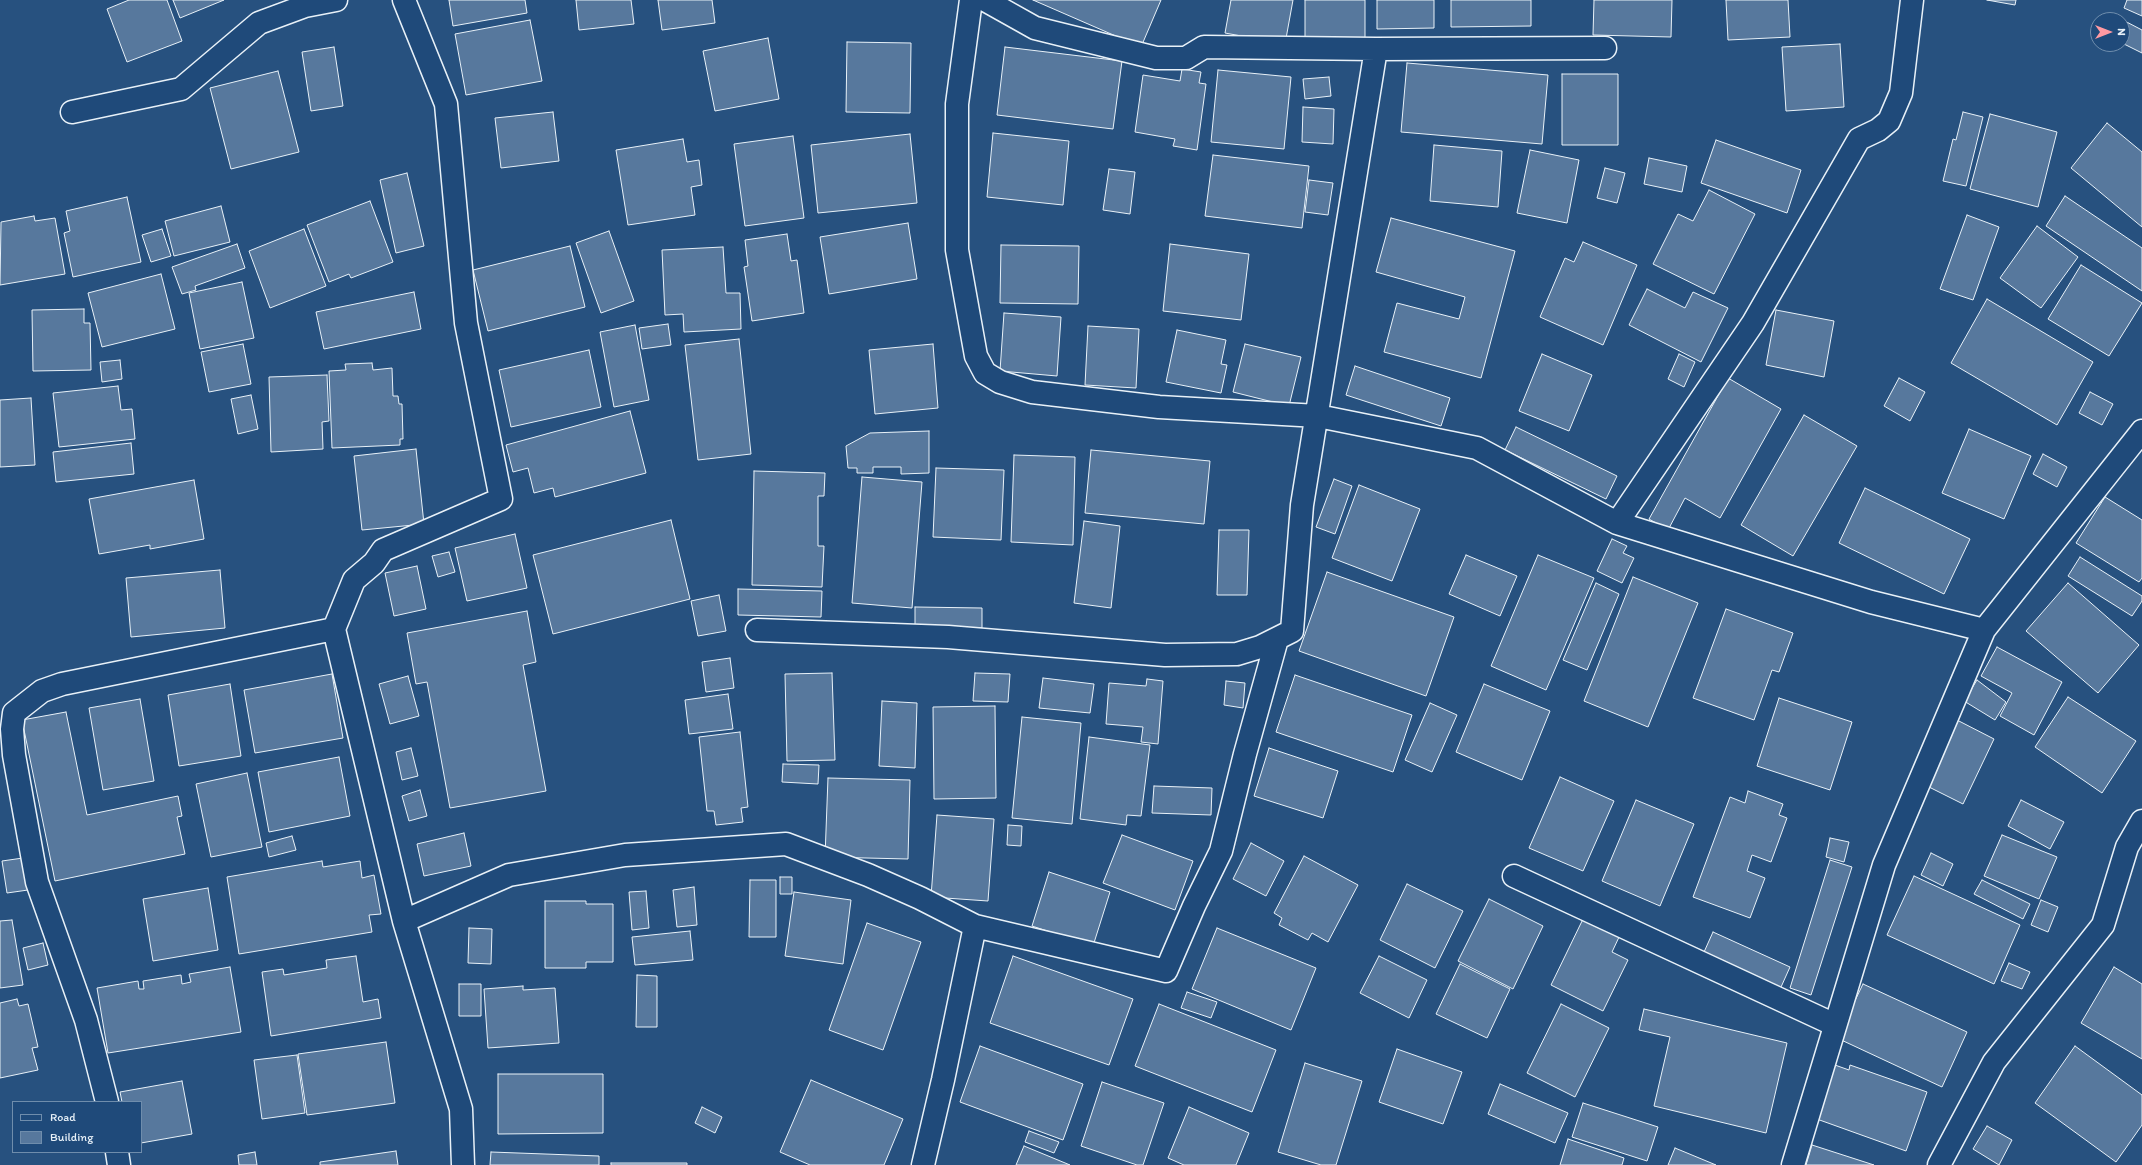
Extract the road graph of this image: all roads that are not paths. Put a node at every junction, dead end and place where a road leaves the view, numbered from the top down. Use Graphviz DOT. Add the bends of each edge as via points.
graph roads {
  1 [pos="336,0"];
  2 [pos="404,0"];
  3 [pos="971,0"];
  4 [pos="985,0"];
  5 [pos="1912,0"];
  6 [pos="1605,48"];
  7 [pos="1376,50"];
  8 [pos="72,112"];
  9 [pos="1318,416"];
  10 [pos="2142,431"];
  11 [pos="1617,523"];
  12 [pos="334,628"];
  13 [pos="757,630"];
  14 [pos="1984,630"];
  15 [pos="1277,639"];
  16 [pos="2142,822"];
  17 [pos="1514,876"];
  18 [pos="404,921"];
  19 [pos="975,926"];
  20 [pos="1834,1025"];
  21 [pos="107,1101"];
  22 [pos="117,1153"];
  23 [pos="119,1165"];
  24 [pos="463,1165"];
  25 [pos="923,1165"];
  26 [pos="1793,1165"];
  27 [pos="1939,1165"];
  1 -- 8 [label="street" via="305,6 259,23 181,89"];
  2 -- 12 [label="street" via="446,104 466,323 501,499 383,550 374,563 354,580"];
  3 -- 9 [label="street" via="957,104 956,250 976,356 984,373 1000,382 1032,392 1159,407"];
  4 -- 7 [label="street" via="1035,28 1156,58 1186,58 1204,47"];
  5 -- 11 [label="street" via="1901,92 1889,121 1878,130 1859,138 1754,323"];
  6 -- 7 [label="street"];
  7 -- 9 [label="street"];
  9 -- 11 [label="street" via="1477,448"];
  9 -- 15 [label="street" via="1302,505 1292,631"];
  10 -- 14 [label="street"];
  11 -- 14 [label="street" via="1871,602"];
  12 -- 18 [label="street"];
  12 -- 21 [label="street" via="62,684 42,691 14,714 14,755 37,882 86,1020"];
  13 -- 15 [label="street" via="948,637 1165,655 1237,654"];
  14 -- 20 [label="street" via="1884,865"];
  15 -- 19 [label="street" via="1244,754 1221,851 1166,971"];
  16 -- 27 [label="street" via="2127,847 2103,925 1994,1062"];
  17 -- 20 [label="street"];
  18 -- 19 [label="street" via="509,875 625,856 786,844 868,875"];
  18 -- 24 [label="street" via="461,1109"];
  19 -- 25 [label="street"];
  20 -- 26 [label="street"];
  22 -- 23 [label="street"];
}
